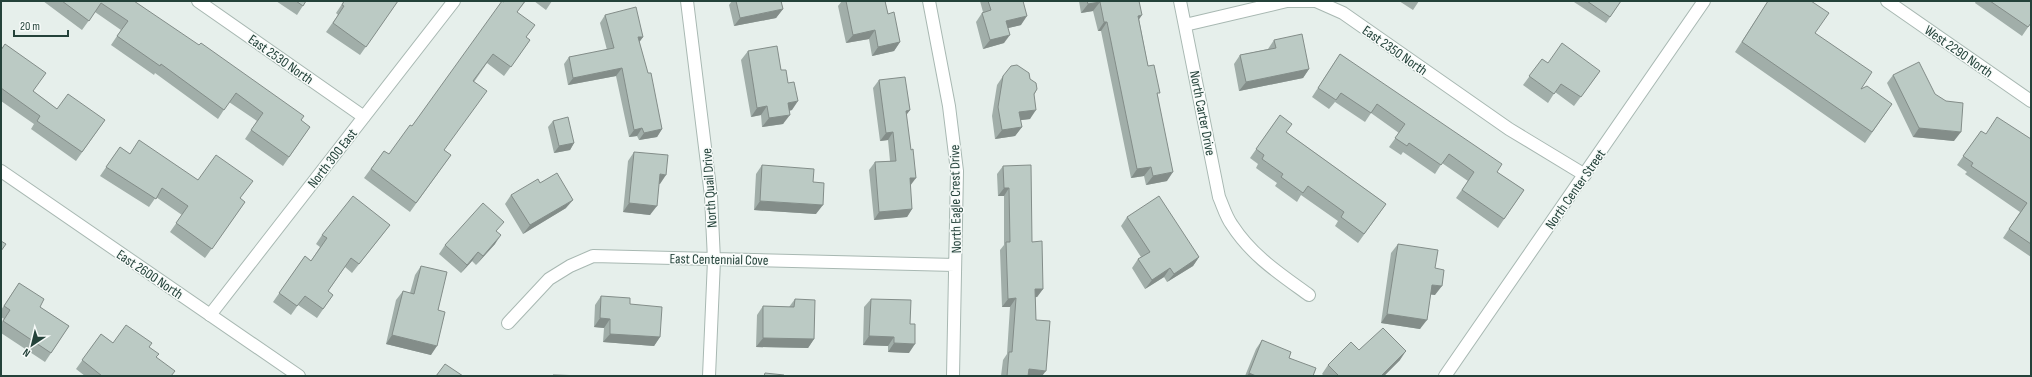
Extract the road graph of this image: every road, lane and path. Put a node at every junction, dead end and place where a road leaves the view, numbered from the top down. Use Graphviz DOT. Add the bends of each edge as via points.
graph roads {
  1 [pos="198,1"];
  2 [pos="454,1"];
  3 [pos="687,1"];
  4 [pos="929,1"];
  5 [pos="1180,1"];
  6 [pos="1704,1"];
  7 [pos="1887,1"];
  8 [pos="1185,25"];
  9 [pos="2031,101"];
  10 [pos="364,117"];
  11 [pos="1,171"];
  12 [pos="1585,175"];
  13 [pos="714,260"];
  14 [pos="955,265"];
  15 [pos="1310,295"];
  16 [pos="210,315"];
  17 [pos="508,324"];
  18 [pos="299,376"];
  19 [pos="709,376"];
  20 [pos="953,376"];
  21 [pos="1445,376"];
  1 -- 10 [label="street, East 2530 North"];
  2 -- 10 [label="street, North 300 East"];
  3 -- 13 [label="street, North Quail Drive" via="705,135"];
  4 -- 14 [label="street, North Eagle Crest Drive" via="955,144"];
  5 -- 8 [label="street, North Carter Drive"];
  6 -- 12 [label="street, North Center Street"];
  7 -- 9 [label="street, West 2290 North"];
  8 -- 12 [label="street, East 2350 North" via="1287,1 1316,1 1343,13 1509,129"];
  8 -- 15 [label="street, North Carter Drive" via="1219,197 1231,224 1248,248 1269,267"];
  10 -- 16 [label="street, North 300 East"];
  11 -- 16 [label="street, East 2600 North"];
  12 -- 21 [label="street, North Center Street"];
  13 -- 14 [label="street, East Centennial Cove"];
  13 -- 17 [label="street, East Centennial Cove" via="593,256 549,278"];
  13 -- 19 [label="street, North Quail Drive"];
  14 -- 20 [label="street, North Eagle Crest Drive"];
  16 -- 18 [label="street, East 2600 North"];
}
